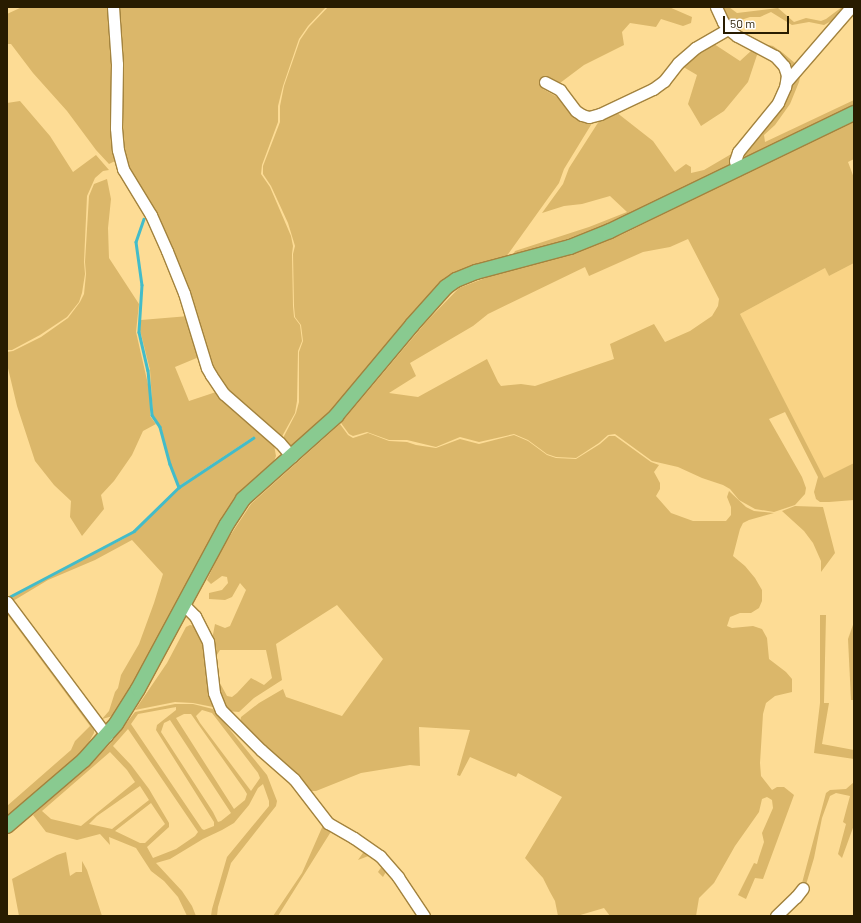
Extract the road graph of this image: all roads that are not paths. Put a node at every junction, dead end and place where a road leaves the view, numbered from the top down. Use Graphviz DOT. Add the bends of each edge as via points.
graph roads {
  1 [pos="113,7"];
  2 [pos="716,7"];
  3 [pos="851,7"];
  4 [pos="728,29"];
  5 [pos="786,81"];
  6 [pos="545,82"];
  7 [pos="854,113"];
  8 [pos="738,170"];
  9 [pos="292,457"];
  10 [pos="7,602"];
  11 [pos="183,604"];
  12 [pos="106,736"];
  13 [pos="7,826"];
  14 [pos="803,888"];
  15 [pos="424,916"];
  16 [pos="776,916"];
  1 -- 9 [label="street" via="117,64 116,128 123,169 151,216 167,251 211,375 224,394 280,443"];
  2 -- 4 [label="street"];
  3 -- 5 [label="street"];
  4 -- 5 [label="street" via="775,56 784,66"];
  4 -- 6 [label="street" via="695,48 653,89 600,114 589,117 582,115 560,90"];
  5 -- 8 [label="street" via="782,95 772,111 738,152 735,161"];
  7 -- 8 [label="main road"];
  8 -- 9 [label="main road" via="591,239 456,280 435,298 336,416"];
  9 -- 11 [label="main road" via="236,508"];
  10 -- 12 [label="street"];
  11 -- 12 [label="main road" via="138,689"];
  11 -- 15 [label="street" via="195,616 208,641 214,693 221,710 294,779 328,823 380,856"];
  12 -- 13 [label="main road" via="68,775"];
  14 -- 16 [label="street"];
}
